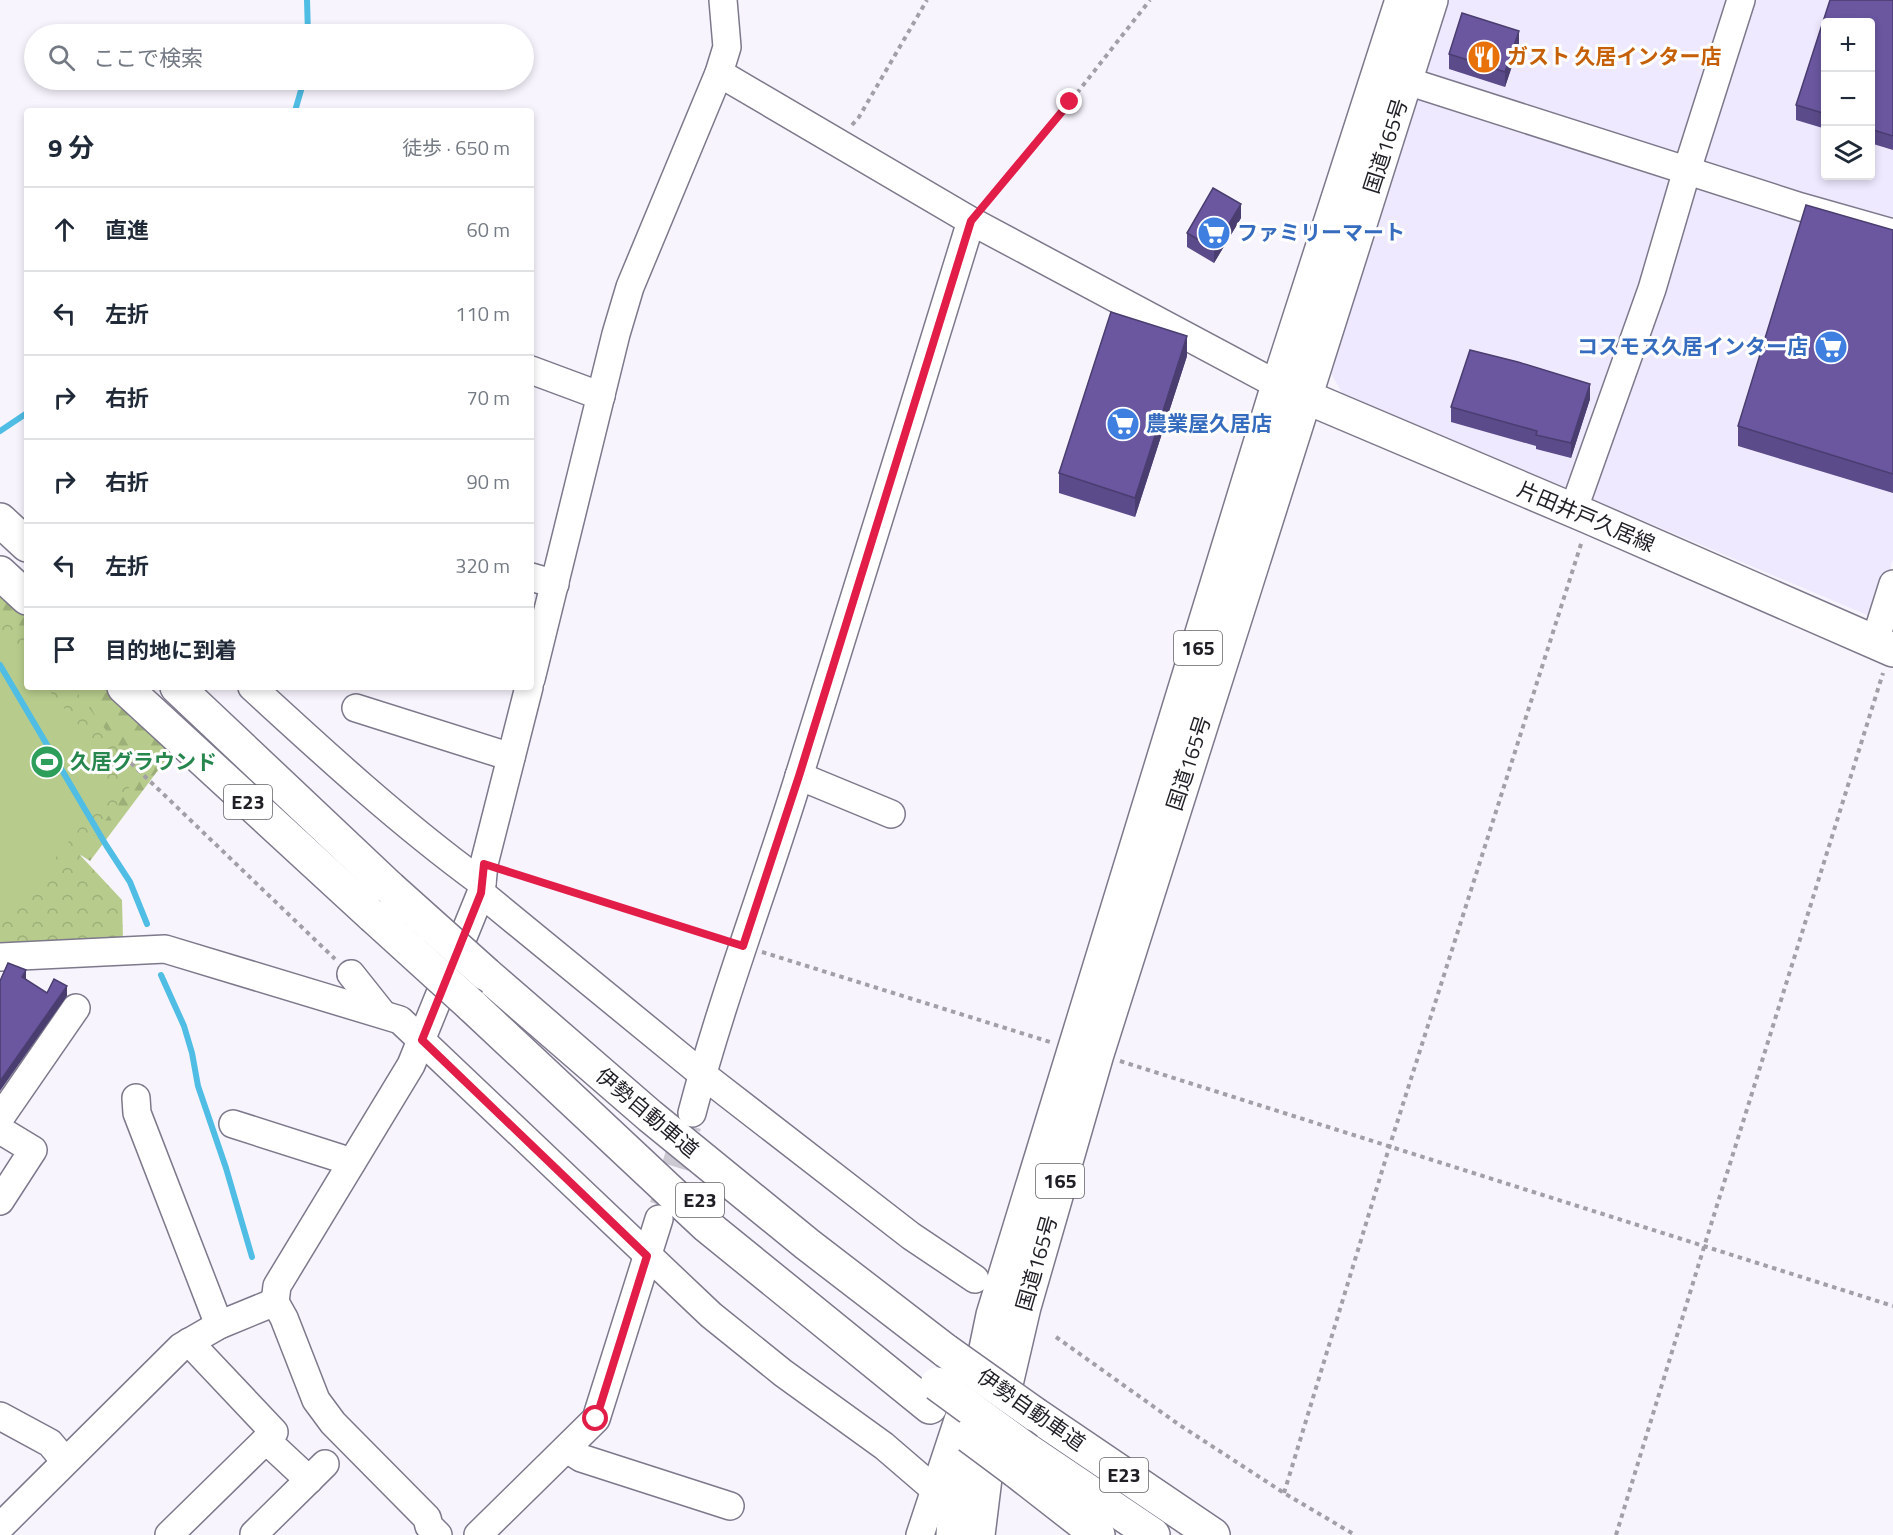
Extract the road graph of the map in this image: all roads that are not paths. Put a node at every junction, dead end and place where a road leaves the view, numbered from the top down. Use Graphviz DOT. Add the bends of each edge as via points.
graph roads {
  1 [pos="723,0"];
  2 [pos="1402,0"];
  3 [pos="1431,0"];
  4 [pos="1741,0"];
  5 [pos="719,73"];
  6 [pos="1407,81"];
  7 [pos="1687,170"];
  8 [pos="971,221"];
  9 [pos="1893,233"];
  10 [pos="534,371"];
  11 [pos="1291,392"];
  12 [pos="601,396"];
  13 [pos="1581,514"];
  14 [pos="0,573"];
  15 [pos="543,581"];
  16 [pos="1893,584"];
  17 [pos="24,595"];
  18 [pos="1886,647"];
  19 [pos="534,654"];
  20 [pos="127,690"];
  21 [pos="180,690"];
  22 [pos="255,690"];
  23 [pos="528,690"];
  24 [pos="356,708"];
  25 [pos="511,757"];
  26 [pos="799,776"];
  27 [pos="891,814"];
  28 [pos="482,880"];
  29 [pos="0,957"];
  30 [pos="351,974"];
  31 [pos="76,1008"];
  32 [pos="382,1013"];
  33 [pos="422,1040"];
  34 [pos="702,1074"];
  35 [pos="136,1098"];
  36 [pos="692,1113"];
  37 [pos="0,1118"];
  38 [pos="232,1124"];
  39 [pos="0,1130"];
  40 [pos="352,1162"];
  41 [pos="0,1201"];
  42 [pos="659,1218"];
  43 [pos="647,1256"];
  44 [pos="975,1279"];
  45 [pos="275,1302"];
  46 [pos="993,1315"];
  47 [pos="219,1325"];
  48 [pos="189,1342"];
  49 [pos="0,1416"];
  50 [pos="266,1440"];
  51 [pos="567,1449"];
  52 [pos="1022,1460"];
  53 [pos="65,1461"];
  54 [pos="934,1489"];
  55 [pos="730,1506"];
  56 [pos="0,1527"];
  57 [pos="254,1534"];
  58 [pos="170,1535"];
  59 [pos="438,1535"];
  60 [pos="478,1535"];
  61 [pos="920,1535"];
  62 [pos="953,1535"];
  63 [pos="978,1535"];
  64 [pos="1098,1535"];
  65 [pos="1153,1535"];
  66 [pos="1213,1535"];
  1 -- 5 [label="street" via="727,47"];
  2 -- 11 [label="main road, 国道165号 / 165"];
  3 -- 6 [label="main road, 国道165号 / 165"];
  4 -- 7 [label="street"];
  5 -- 8 [label="street"];
  5 -- 12 [label="street" via="630,287"];
  6 -- 7 [label="street"];
  6 -- 11 [label="main road, 国道165号 / 165"];
  7 -- 9 [label="street"];
  7 -- 13 [label="street"];
  8 -- 11 [label="street"];
  8 -- 26 [label="street"];
  10 -- 12 [label="street"];
  11 -- 13 [label="main road, 片田井戸久居線"];
  11 -- 46 [label="main road, 国道165号 / 165"];
  11 -- 63 [label="main road, 国道165号 / 165" via="1024,1307 986,1470"];
  12 -- 15 [label="street"];
  13 -- 18 [label="main road, 片田井戸久居線"];
  14 -- 17 [label="main road"];
  15 -- 19 [label="street"];
  16 -- 18 [label="street"];
  20 -- 52 [label="main road, 伊勢自動車道 / E23, bridge" via="471,1005 628,1142 787,1270 933,1396"];
  21 -- 66 [label="main road, 伊勢自動車道 / E23, bridge" via="390,888 650,1116 946,1351"];
  22 -- 28 [label="street" via="328,758 448,858"];
  23 -- 25 [label="street"];
  24 -- 25 [label="street"];
  25 -- 28 [label="street"];
  26 -- 27 [label="street"];
  26 -- 34 [label="street"];
  28 -- 33 [label="street"];
  28 -- 34 [label="street"];
  29 -- 32 [label="street" via="165,949"];
  30 -- 32 [label="street"];
  31 -- 37 [label="street"];
  32 -- 33 [label="street" via="400,1020"];
  33 -- 40 [label="street"];
  33 -- 43 [label="street"];
  34 -- 36 [label="street"];
  34 -- 44 [label="street" via="911,1236"];
  35 -- 47 [label="street" via="137,1113"];
  38 -- 40 [label="street"];
  39 -- 41 [label="street" via="33,1150"];
  40 -- 45 [label="street" via="278,1286"];
  42 -- 43 [label="street"];
  43 -- 51 [label="street" via="596,1419"];
  43 -- 54 [label="street" via="711,1315 884,1446"];
  45 -- 47 [label="street"];
  45 -- 59 [label="street" via="316,1400 333,1423 427,1518"];
  46 -- 54 [label="street"];
  46 -- 62 [label="main road, 国道165号 / 165" via="956,1493"];
  47 -- 48 [label="street"];
  48 -- 50 [label="street" via="274,1432"];
  48 -- 53 [label="street"];
  49 -- 53 [label="street" via="50,1443"];
  50 -- 57 [label="street" via="317,1472"];
  50 -- 58 [label="street"];
  51 -- 55 [label="street" via="580,1458"];
  51 -- 60 [label="street"];
  52 -- 64 [label="main road"];
  52 -- 65 [label="main road, 伊勢自動車道 / E23"];
  53 -- 56 [label="street"];
  54 -- 61 [label="street"];
}
